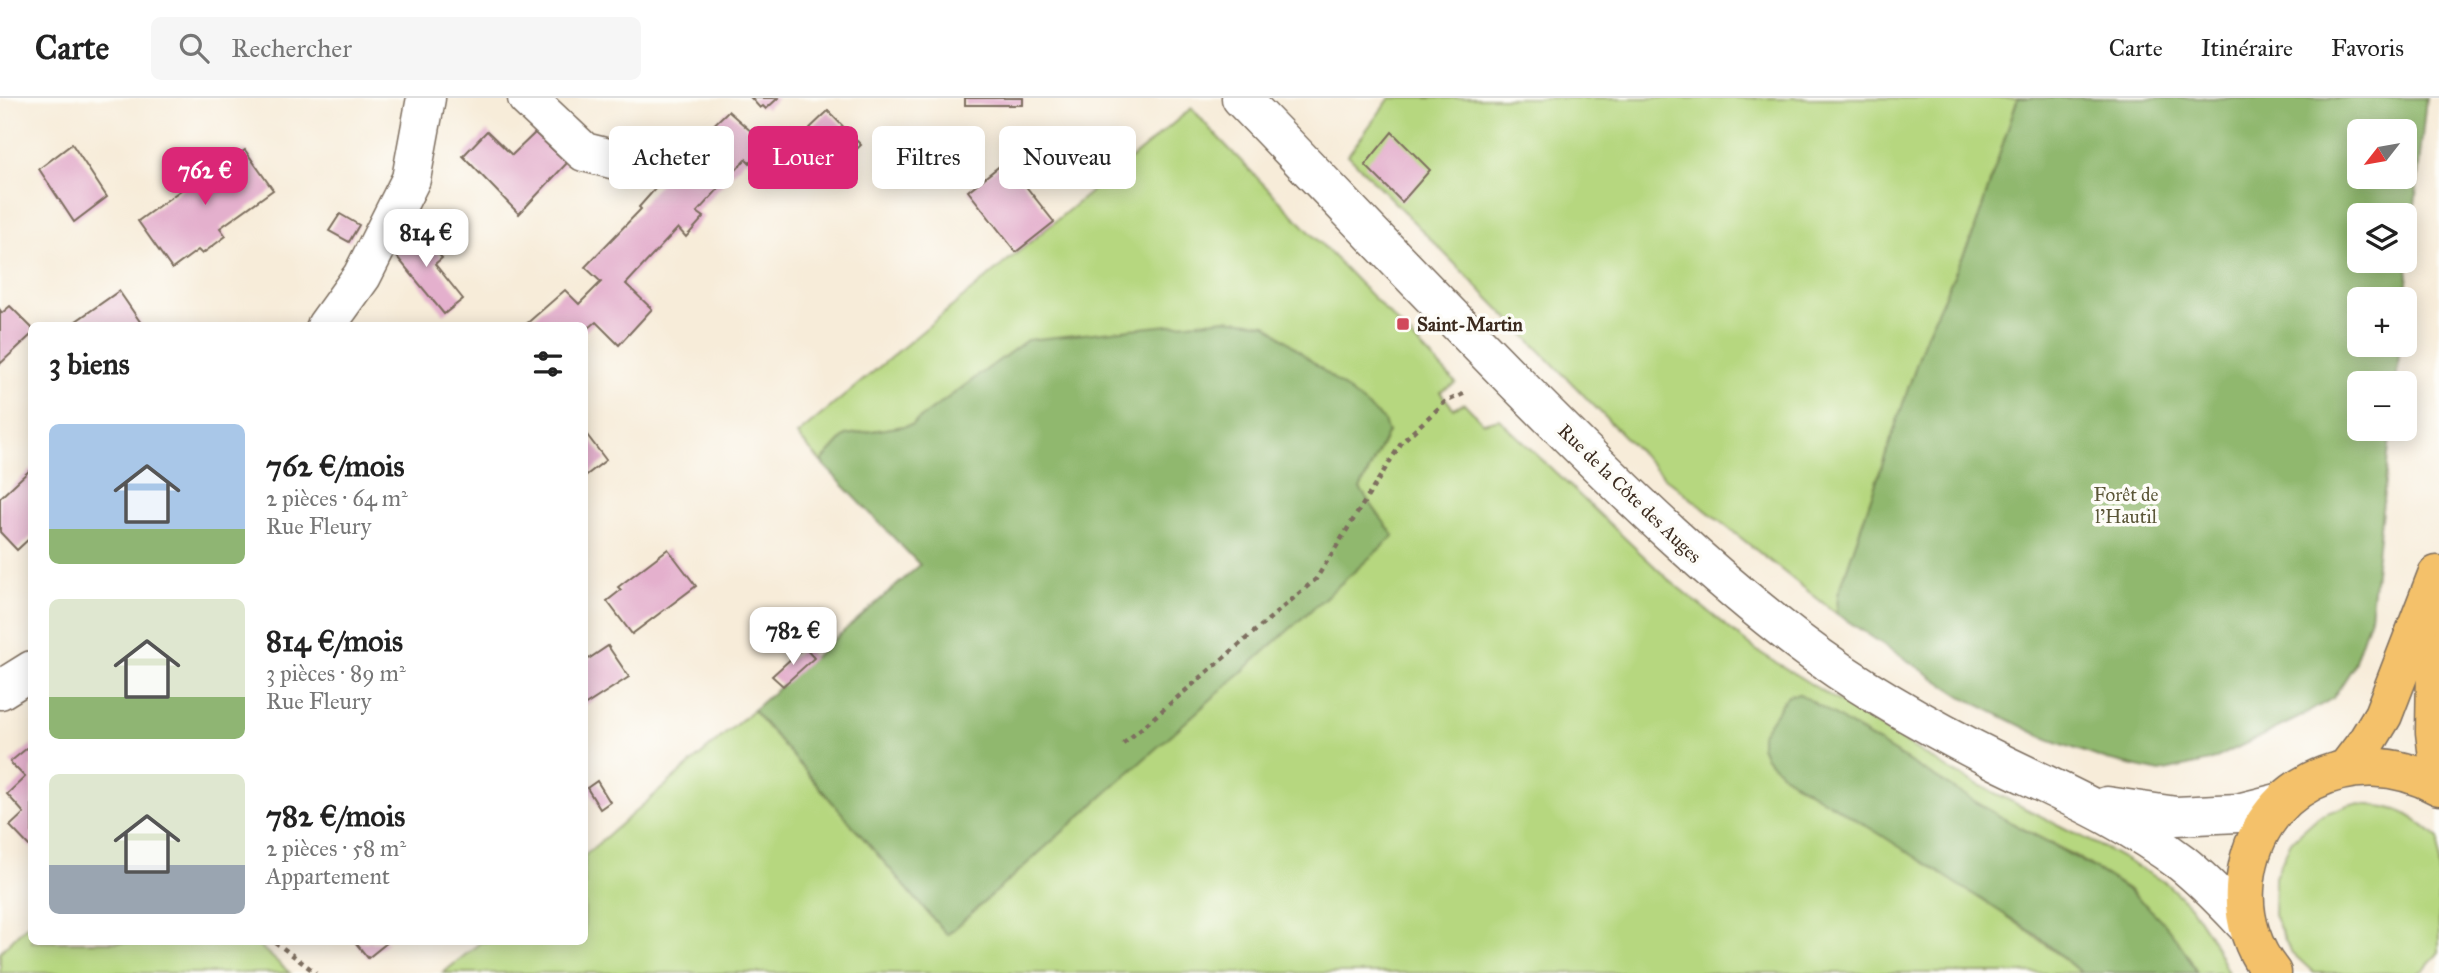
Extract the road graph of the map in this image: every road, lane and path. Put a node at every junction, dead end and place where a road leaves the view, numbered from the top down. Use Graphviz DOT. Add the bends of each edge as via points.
graph roads {
  1 [pos="426,98"];
  2 [pos="527,98"];
  3 [pos="1241,98"];
  4 [pos="609,158"];
  5 [pos="329,322"];
  6 [pos="1508,375"];
  7 [pos="2438,565"];
  8 [pos="28,672"];
  9 [pos="0,690"];
  10 [pos="1123,744"];
  11 [pos="2439,767"];
  12 [pos="2347,768"];
  13 [pos="2439,786"];
  14 [pos="2085,802"];
  15 [pos="2282,802"];
  16 [pos="2248,927"];
  17 [pos="279,945"];
  18 [pos="2271,972"];
  19 [pos="316,973"];
  1 -- 5 [label="street" via="411,179 362,276"];
  2 -- 4 [label="street" via="584,152"];
  3 -- 6 [label="street, Rue de la Côte des Auges"];
  6 -- 10 [label="path" via="1445,402 1402,442 1316,579"];
  6 -- 14 [label="street, Rue de la Côte des Auges" via="1618,485 1726,583 1802,644 1900,709"];
  7 -- 11 [label="main road" via="2435,732"];
  7 -- 12 [label="main road" via="2383,715"];
  8 -- 9 [label="street"];
  12 -- 13 [label="main road" via="2397,769"];
  12 -- 15 [label="main road" via="2319,777"];
  14 -- 15 [label="street, Rue de la Côte des Auges" via="2176,816 2238,813"];
  14 -- 16 [label="street, Rue de la Côte des Auges" via="2182,863"];
  15 -- 16 [label="main road" via="2252,847 2244,900"];
  16 -- 18 [label="main road"];
  17 -- 19 [label="path"];
}
